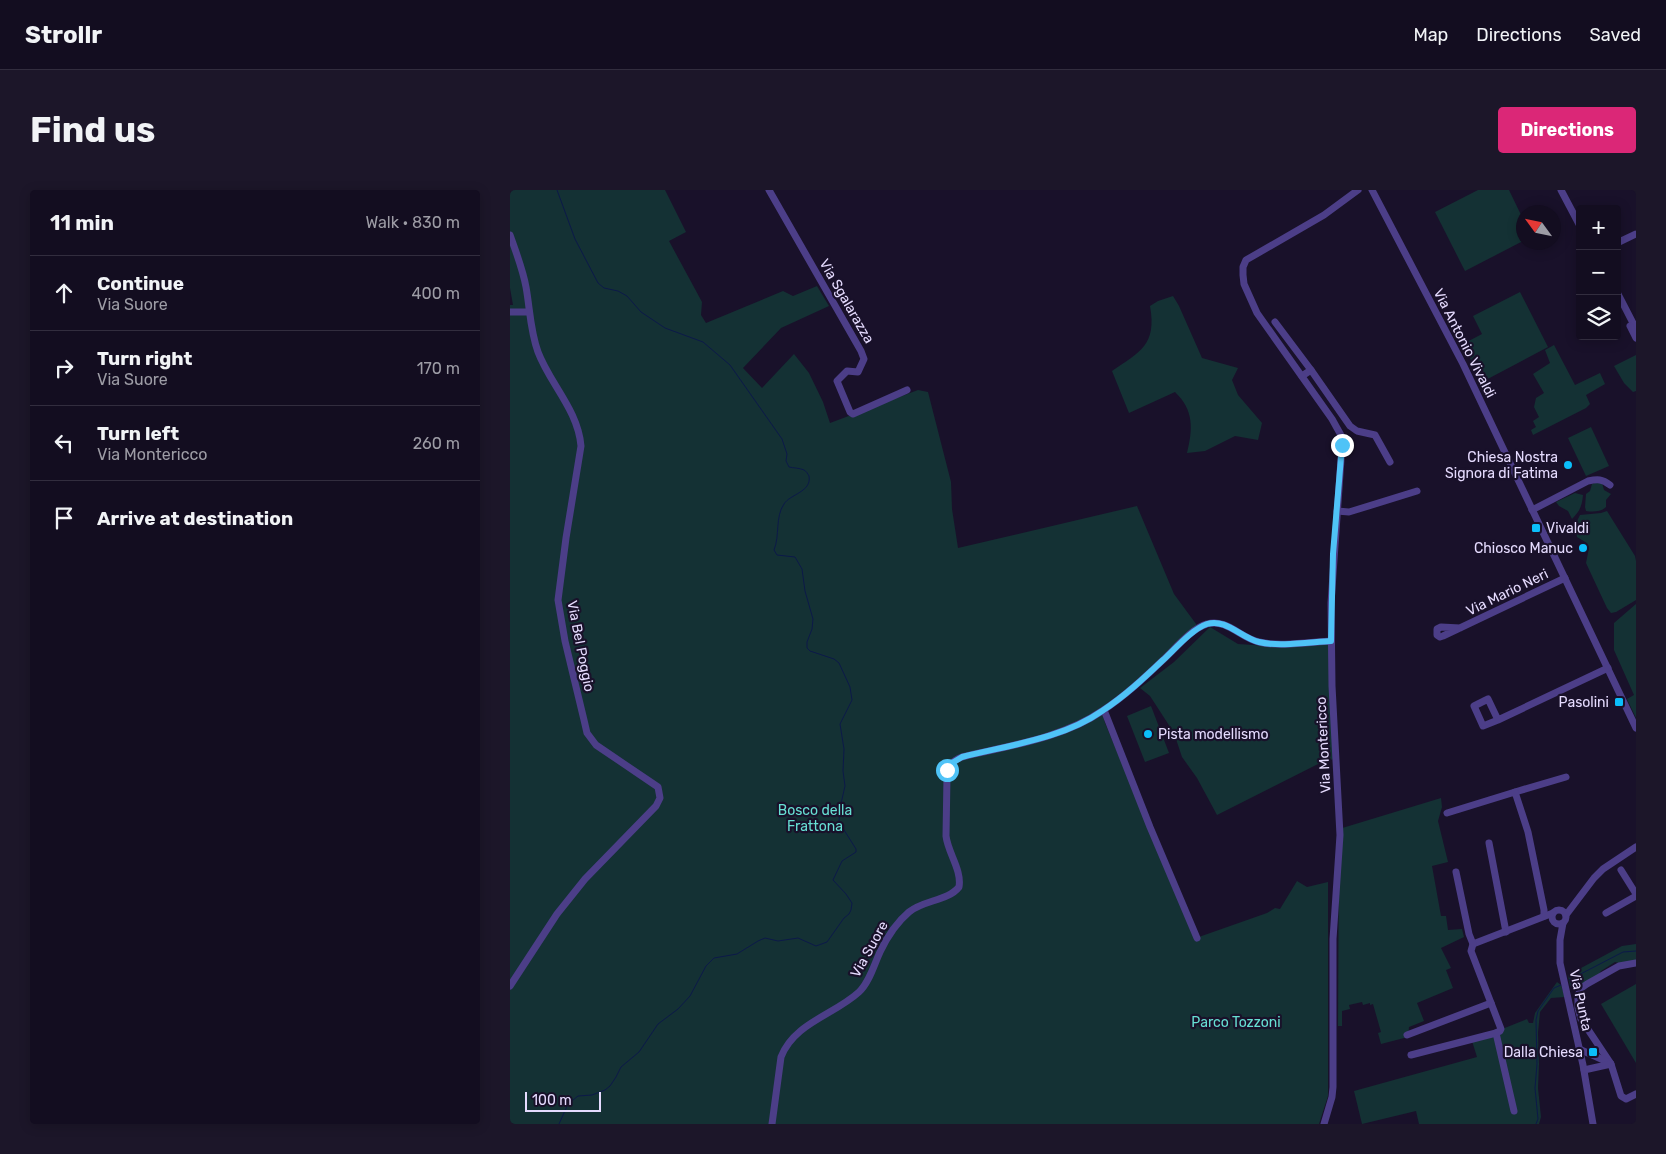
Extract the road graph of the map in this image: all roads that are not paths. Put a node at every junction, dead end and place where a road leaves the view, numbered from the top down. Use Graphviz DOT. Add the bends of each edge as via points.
graph roads {
  1 [pos="769,190"];
  2 [pos="1358,190"];
  3 [pos="1372,190"];
  4 [pos="1562,190"];
  5 [pos="1567,190"];
  6 [pos="1576,209"];
  7 [pos="1576,218"];
  8 [pos="1636,234"];
  9 [pos="510,235"];
  10 [pos="1621,241"];
  11 [pos="1621,306"];
  12 [pos="510,312"];
  13 [pos="529,312"];
  14 [pos="1627,315"];
  15 [pos="1275,322"];
  16 [pos="1636,329"];
  17 [pos="1636,338"];
  18 [pos="1312,370"];
  19 [pos="1302,376"];
  20 [pos="907,390"];
  21 [pos="1390,462"];
  22 [pos="1610,485"];
  23 [pos="1417,491"];
  24 [pos="1532,510"];
  25 [pos="1337,511"];
  26 [pos="1565,578"];
  27 [pos="1460,628"];
  28 [pos="1331,641"];
  29 [pos="1608,668"];
  30 [pos="1104,710"];
  31 [pos="1498,720"];
  32 [pos="1636,728"];
  33 [pos="1566,777"];
  34 [pos="1515,792"];
  35 [pos="1447,813"];
  36 [pos="1489,843"];
  37 [pos="1636,847"];
  38 [pos="1621,870"];
  39 [pos="1456,872"];
  40 [pos="1636,895"];
  41 [pos="1575,902"];
  42 [pos="1544,913"];
  43 [pos="1606,914"];
  44 [pos="1556,916"];
  45 [pos="1506,932"];
  46 [pos="1197,938"];
  47 [pos="1473,944"];
  48 [pos="1636,963"];
  49 [pos="510,986"];
  50 [pos="1491,1003"];
  51 [pos="1498,1032"];
  52 [pos="1407,1035"];
  53 [pos="1579,1049"];
  54 [pos="1411,1055"];
  55 [pos="1594,1056"];
  56 [pos="1611,1064"];
  57 [pos="1584,1067"];
  58 [pos="1594,1068"];
  59 [pos="1636,1094"];
  60 [pos="1514,1111"];
  61 [pos="772,1124"];
  62 [pos="1324,1124"];
  63 [pos="1593,1124"];
  1 -- 20 [label="street, Via Sgalarazza" via="864,359 858,372 846,371 837,381 850,412 853,414"];
  2 -- 19 [label="street, Via Montericco" via="1324,215 1246,260 1243,267 1244,284 1257,313"];
  3 -- 24 [label="street, Via Antonio Vivaldi" via="1463,364"];
  4 -- 7 [label="street"];
  5 -- 6 [label="street"];
  8 -- 10 [label="street"];
  9 -- 13 [label="street, Via Bel Poggio" via="526,287"];
  11 -- 14 [label="street"];
  12 -- 13 [label="street"];
  13 -- 49 [label="street, Via Bel Poggio" via="539,354 580,432 581,446 558,600 584,720 596,745 658,787 660,798 557,914"];
  14 -- 16 [label="street"];
  14 -- 17 [label="street"];
  15 -- 18 [label="street"];
  18 -- 19 [label="street"];
  18 -- 21 [label="street" via="1350,426 1375,435"];
  19 -- 25 [label="street, Via Montericco" via="1342,437"];
  22 -- 24 [label="street" via="1598,478 1588,481"];
  23 -- 25 [label="street" via="1349,512"];
  24 -- 26 [label="street, Via Antonio Vivaldi"];
  25 -- 28 [label="street, Via Montericco"];
  26 -- 27 [label="street, Via Mario Neri"];
  26 -- 29 [label="street, Via Antonio Vivaldi"];
  28 -- 30 [label="street, Via Suore" via="1266,644 1251,640 1225,625 1206,624"];
  28 -- 62 [label="street, Via Montericco" via="1340,836 1333,939 1333,1087"];
  29 -- 31 [label="street"];
  29 -- 32 [label="street, Via Antonio Vivaldi"];
  30 -- 46 [label="street"];
  30 -- 61 [label="street, Via Suore" via="1071,729 962,757 950,764 946,776 946,836 960,879 959,887 953,893 908,913 886,939 860,991 800,1031 785,1046"];
  33 -- 34 [label="street"];
  34 -- 35 [label="street"];
  34 -- 42 [label="street" via="1528,832"];
  36 -- 45 [label="street"];
  37 -- 41 [label="street" via="1594,878"];
  38 -- 40 [label="street"];
  39 -- 47 [label="street"];
  40 -- 43 [label="street"];
  41 -- 44 [label="street"];
  41 -- 44 [label="street" via="1566,920"];
  42 -- 44 [label="street"];
  42 -- 45 [label="street"];
  44 -- 53 [label="street, Via Punta" via="1560,963"];
  45 -- 47 [label="street"];
  47 -- 50 [label="street" via="1471,951"];
  48 -- 56 [label="street" via="1619,966 1580,989 1581,1019"];
  50 -- 51 [label="street" via="1501,1027"];
  50 -- 52 [label="street"];
  51 -- 54 [label="street"];
  51 -- 60 [label="street"];
  53 -- 55 [label="street"];
  53 -- 57 [label="street, Via Punta"];
  55 -- 56 [label="street"];
  55 -- 57 [label="street" via="1588,1057"];
  55 -- 58 [label="street" via="1598,1060"];
  56 -- 58 [label="street"];
  56 -- 59 [label="street" via="1621,1096 1626,1099"];
  57 -- 58 [label="street"];
  57 -- 63 [label="street, Via Punta"];
}
